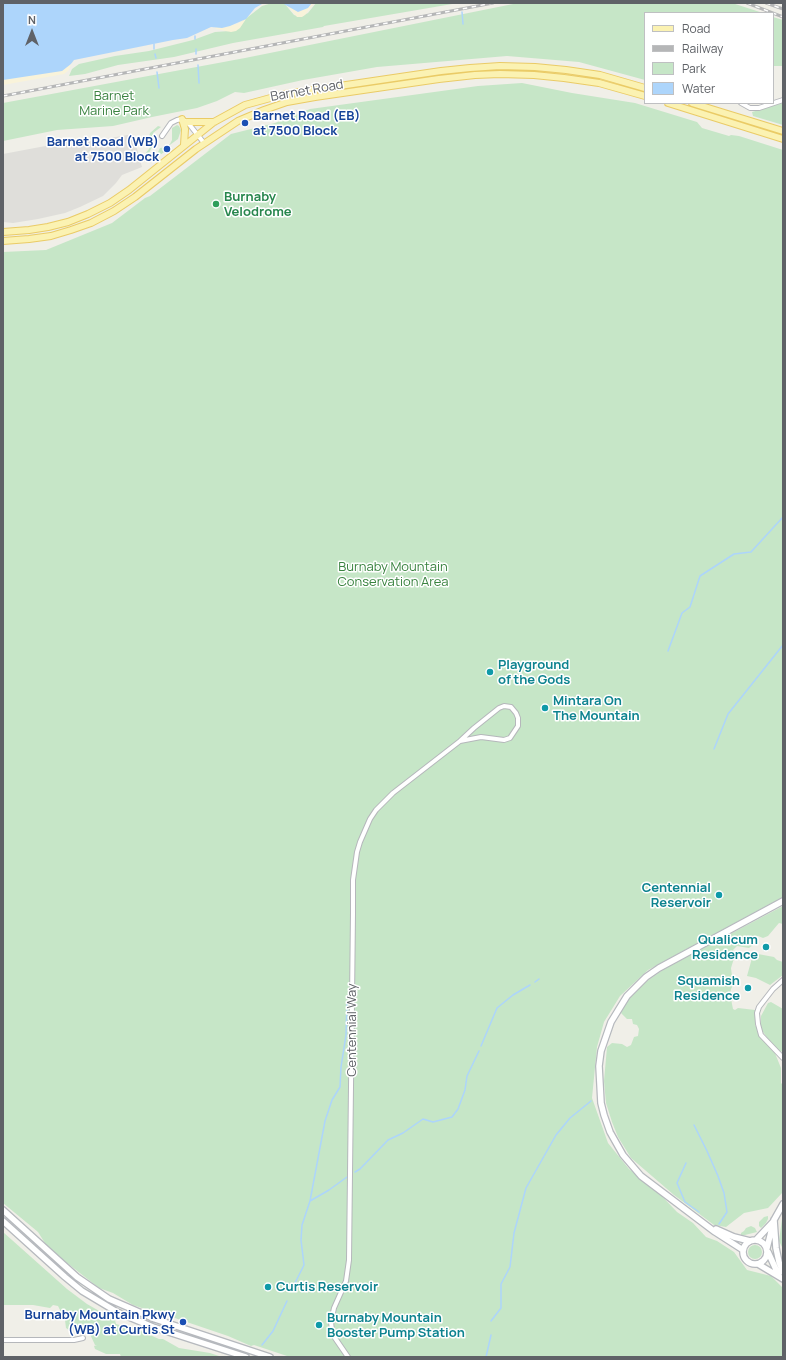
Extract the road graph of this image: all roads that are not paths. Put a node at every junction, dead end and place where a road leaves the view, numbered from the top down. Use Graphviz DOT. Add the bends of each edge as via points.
graph roads {
  1 [pos="644,88"];
  2 [pos="644,96"];
  3 [pos="671,104"];
  4 [pos="697,104"];
  5 [pos="743,104"];
  6 [pos="771,104"];
  7 [pos="707,106"];
  8 [pos="184,120"];
  9 [pos="214,122"];
  10 [pos="783,132"];
  11 [pos="198,134"];
  12 [pos="162,136"];
  13 [pos="783,139"];
  14 [pos="204,143"];
  15 [pos="184,145"];
  16 [pos="3,232"];
  17 [pos="3,241"];
  18 [pos="460,741"];
  19 [pos="783,901"];
  20 [pos="783,980"];
  21 [pos="783,1058"];
  22 [pos="783,1204"];
  23 [pos="3,1210"];
  24 [pos="774,1220"];
  25 [pos="3,1221"];
  26 [pos="711,1228"];
  27 [pos="753,1240"];
  28 [pos="743,1250"];
  29 [pos="768,1250"];
  30 [pos="758,1264"];
  31 [pos="782,1276"];
  32 [pos="83,1338"];
  33 [pos="3,1340"];
  34 [pos="246,1357"];
  35 [pos="270,1357"];
  36 [pos="348,1357"];
  1 -- 9 [label="main road, Barnet Road" via="566,70 500,66 470,68 285,94 246,105"];
  2 -- 14 [label="main road, Barnet Road" via="599,83 564,78 475,75 287,102 238,121"];
  3 -- 13 [label="main road"];
  4 -- 7 [label="main road"];
  5 -- 6 [label="street" via="750,108"];
  7 -- 10 [label="main road"];
  8 -- 9 [label="main road"];
  8 -- 11 [label="street"];
  8 -- 12 [label="street" via="171,123"];
  8 -- 15 [label="main road"];
  9 -- 11 [label="main road, Barnet Road"];
  11 -- 14 [label="street"];
  11 -- 15 [label="main road, Barnet Road"];
  14 -- 17 [label="main road, Barnet Road" via="135,197 91,223 51,236"];
  15 -- 16 [label="main road, Barnet Road" via="129,190 88,214 48,227"];
  18 -- 18 [label="street, Centennial Way" via="481,737 504,740 510,738 518,726 516,713 510,707 499,708"];
  18 -- 36 [label="street, Centennial Way" via="376,810 365,829 357,852 352,913 349,1260 346,1280 331,1322 335,1338"];
  19 -- 26 [label="street" via="646,977 618,1009 608,1028 601,1052 601,1103 610,1132 623,1155 641,1176"];
  20 -- 21 [label="street" via="773,989 757,1013 761,1035"];
  22 -- 24 [label="street"];
  23 -- 35 [label="street" via="76,1277 109,1299 155,1320"];
  24 -- 27 [label="street"];
  24 -- 29 [label="street"];
  24 -- 31 [label="street"];
  25 -- 34 [label="street" via="82,1291 111,1308 153,1326"];
  26 -- 27 [label="street" via="734,1237"];
  26 -- 28 [label="street"];
  27 -- 28 [label="street" via="745,1245"];
  27 -- 29 [label="street" via="763,1242"];
  28 -- 30 [label="street" via="747,1261"];
  29 -- 30 [label="street" via="765,1260"];
  29 -- 31 [label="street"];
  30 -- 31 [label="street"];
  32 -- 33 [label="street"];
}
